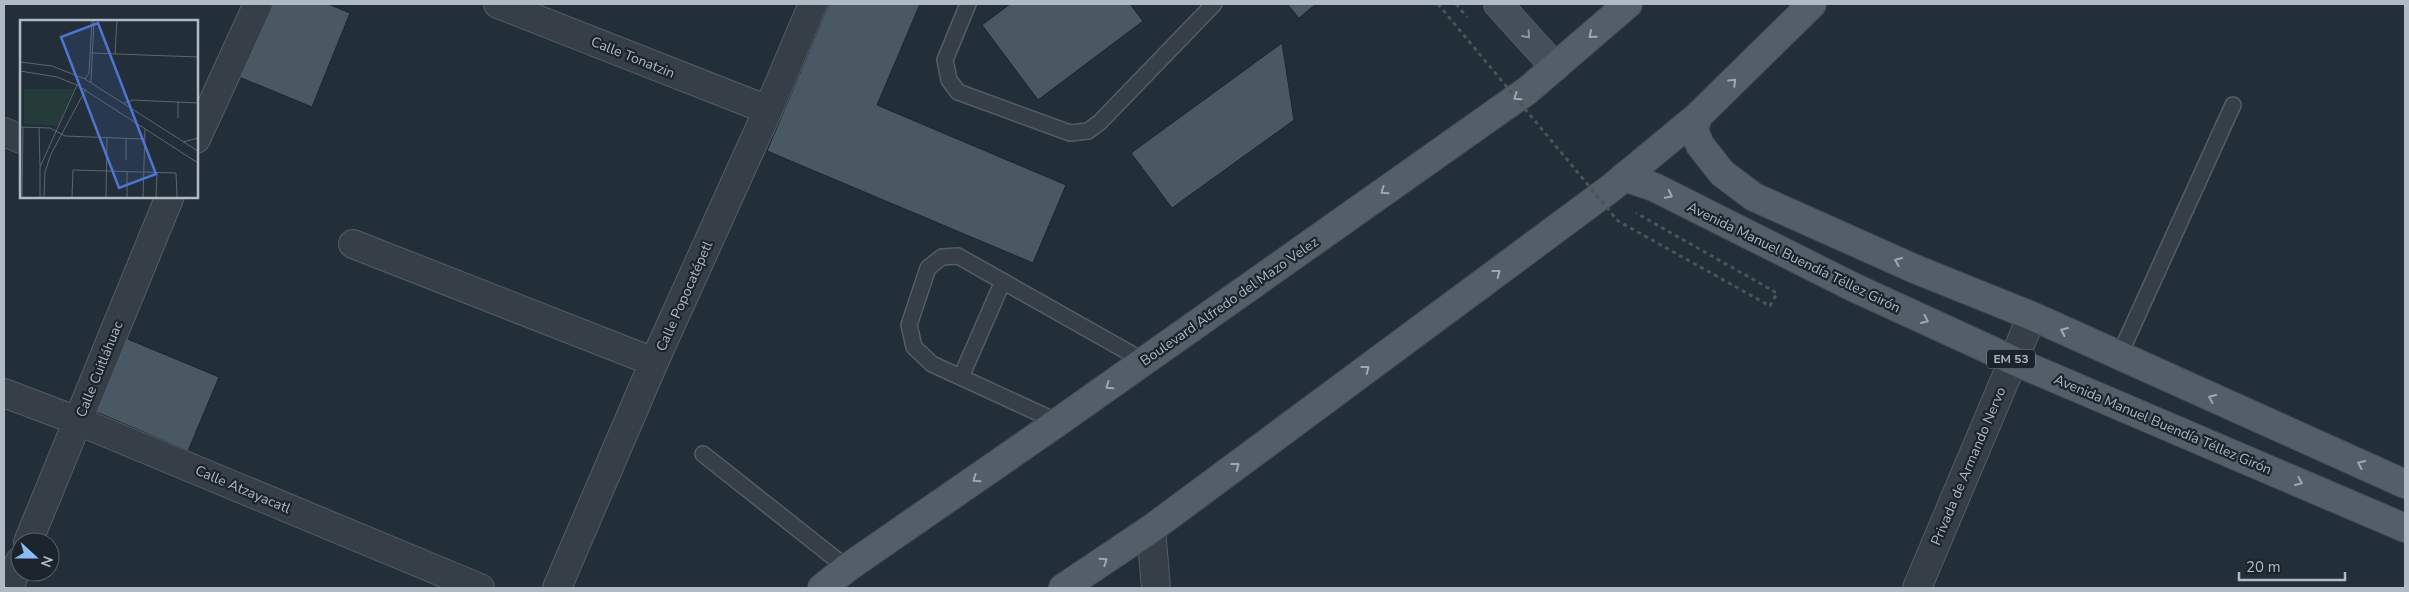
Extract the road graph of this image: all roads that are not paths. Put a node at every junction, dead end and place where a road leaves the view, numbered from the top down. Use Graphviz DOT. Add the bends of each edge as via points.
graph roads {
  1 [pos="258,4"];
  2 [pos="498,4"];
  3 [pos="813,4"];
  4 [pos="968,4"];
  5 [pos="1214,4"];
  6 [pos="1498,4"];
  7 [pos="1628,4"];
  8 [pos="1812,4"];
  9 [pos="1555,67"];
  10 [pos="2234,104"];
  11 [pos="768,110"];
  12 [pos="1698,116"];
  13 [pos="4,132"];
  14 [pos="198,135"];
  15 [pos="20,139"];
  16 [pos="1624,177"];
  17 [pos="169,198"];
  18 [pos="353,244"];
  19 [pos="1003,281"];
  20 [pos="2032,316"];
  21 [pos="2119,356"];
  22 [pos="2012,360"];
  23 [pos="1144,361"];
  24 [pos="654,362"];
  25 [pos="961,377"];
  26 [pos="4,393"];
  27 [pos="78,421"];
  28 [pos="1058,422"];
  29 [pos="703,454"];
  30 [pos="2405,484"];
  31 [pos="2405,528"];
  32 [pos="1151,529"];
  33 [pos="32,532"];
  34 [pos="846,578"];
  35 [pos="480,588"];
  36 [pos="557,588"];
  37 [pos="822,588"];
  38 [pos="1063,588"];
  39 [pos="1156,588"];
  40 [pos="1917,588"];
  1 -- 14 [label="street"];
  2 -- 11 [label="street, Calle Tonatzin"];
  3 -- 11 [label="street, Calle Popocatépetl"];
  4 -- 5 [label="lane" via="945,60 949,80 958,92 1070,133 1088,131 1100,122"];
  6 -- 9 [label="main road, one-way"];
  7 -- 9 [label="main road, Boulevard Alfredo del Mazo Velez, one-way"];
  12 -- 8 [label="main road, one-way"];
  9 -- 23 [label="main road, Boulevard Alfredo del Mazo Velez, one-way" via="1528,90"];
  10 -- 21 [label="lane"];
  11 -- 24 [label="street, Calle Popocatépetl"];
  12 -- 16 [label="main road"];
  20 -- 12 [label="main road, one-way" via="1915,269 1754,197 1722,173 1700,146 1694,130"];
  13 -- 15 [label="street"];
  16 -- 22 [label="main road, Avenida Manuel Buendía Téllez Girón / EM 53, one-way" via="1654,187 1853,287"];
  32 -- 16 [label="main road, one-way"];
  17 -- 27 [label="street, Calle Cuitláhuac"];
  18 -- 24 [label="street"];
  19 -- 23 [label="lane"];
  19 -- 25 [label="lane"];
  19 -- 25 [label="lane" via="958,256 942,257 928,268 909,325 914,348 932,364"];
  21 -- 20 [label="main road, one-way"];
  20 -- 22 [label="street, Privada de Armando Nervo"];
  30 -- 21 [label="main road, one-way"];
  22 -- 31 [label="main road, Avenida Manuel Buendía Téllez Girón / EM 53, one-way"];
  22 -- 40 [label="street, Privada de Armando Nervo"];
  23 -- 28 [label="main road, Boulevard Alfredo del Mazo Velez, one-way"];
  24 -- 36 [label="street, Calle Popocatépetl"];
  25 -- 28 [label="lane"];
  26 -- 27 [label="street, Calle Atzayacatl"];
  27 -- 33 [label="street, Calle Cuitláhuac"];
  27 -- 35 [label="street, Calle Atzayacatl"];
  28 -- 34 [label="main road, Boulevard Alfredo del Mazo Velez, one-way"];
  29 -- 34 [label="lane"];
  38 -- 32 [label="main road, one-way"];
  32 -- 39 [label="street"];
  34 -- 37 [label="main road, Boulevard Alfredo del Mazo Velez"];
}
